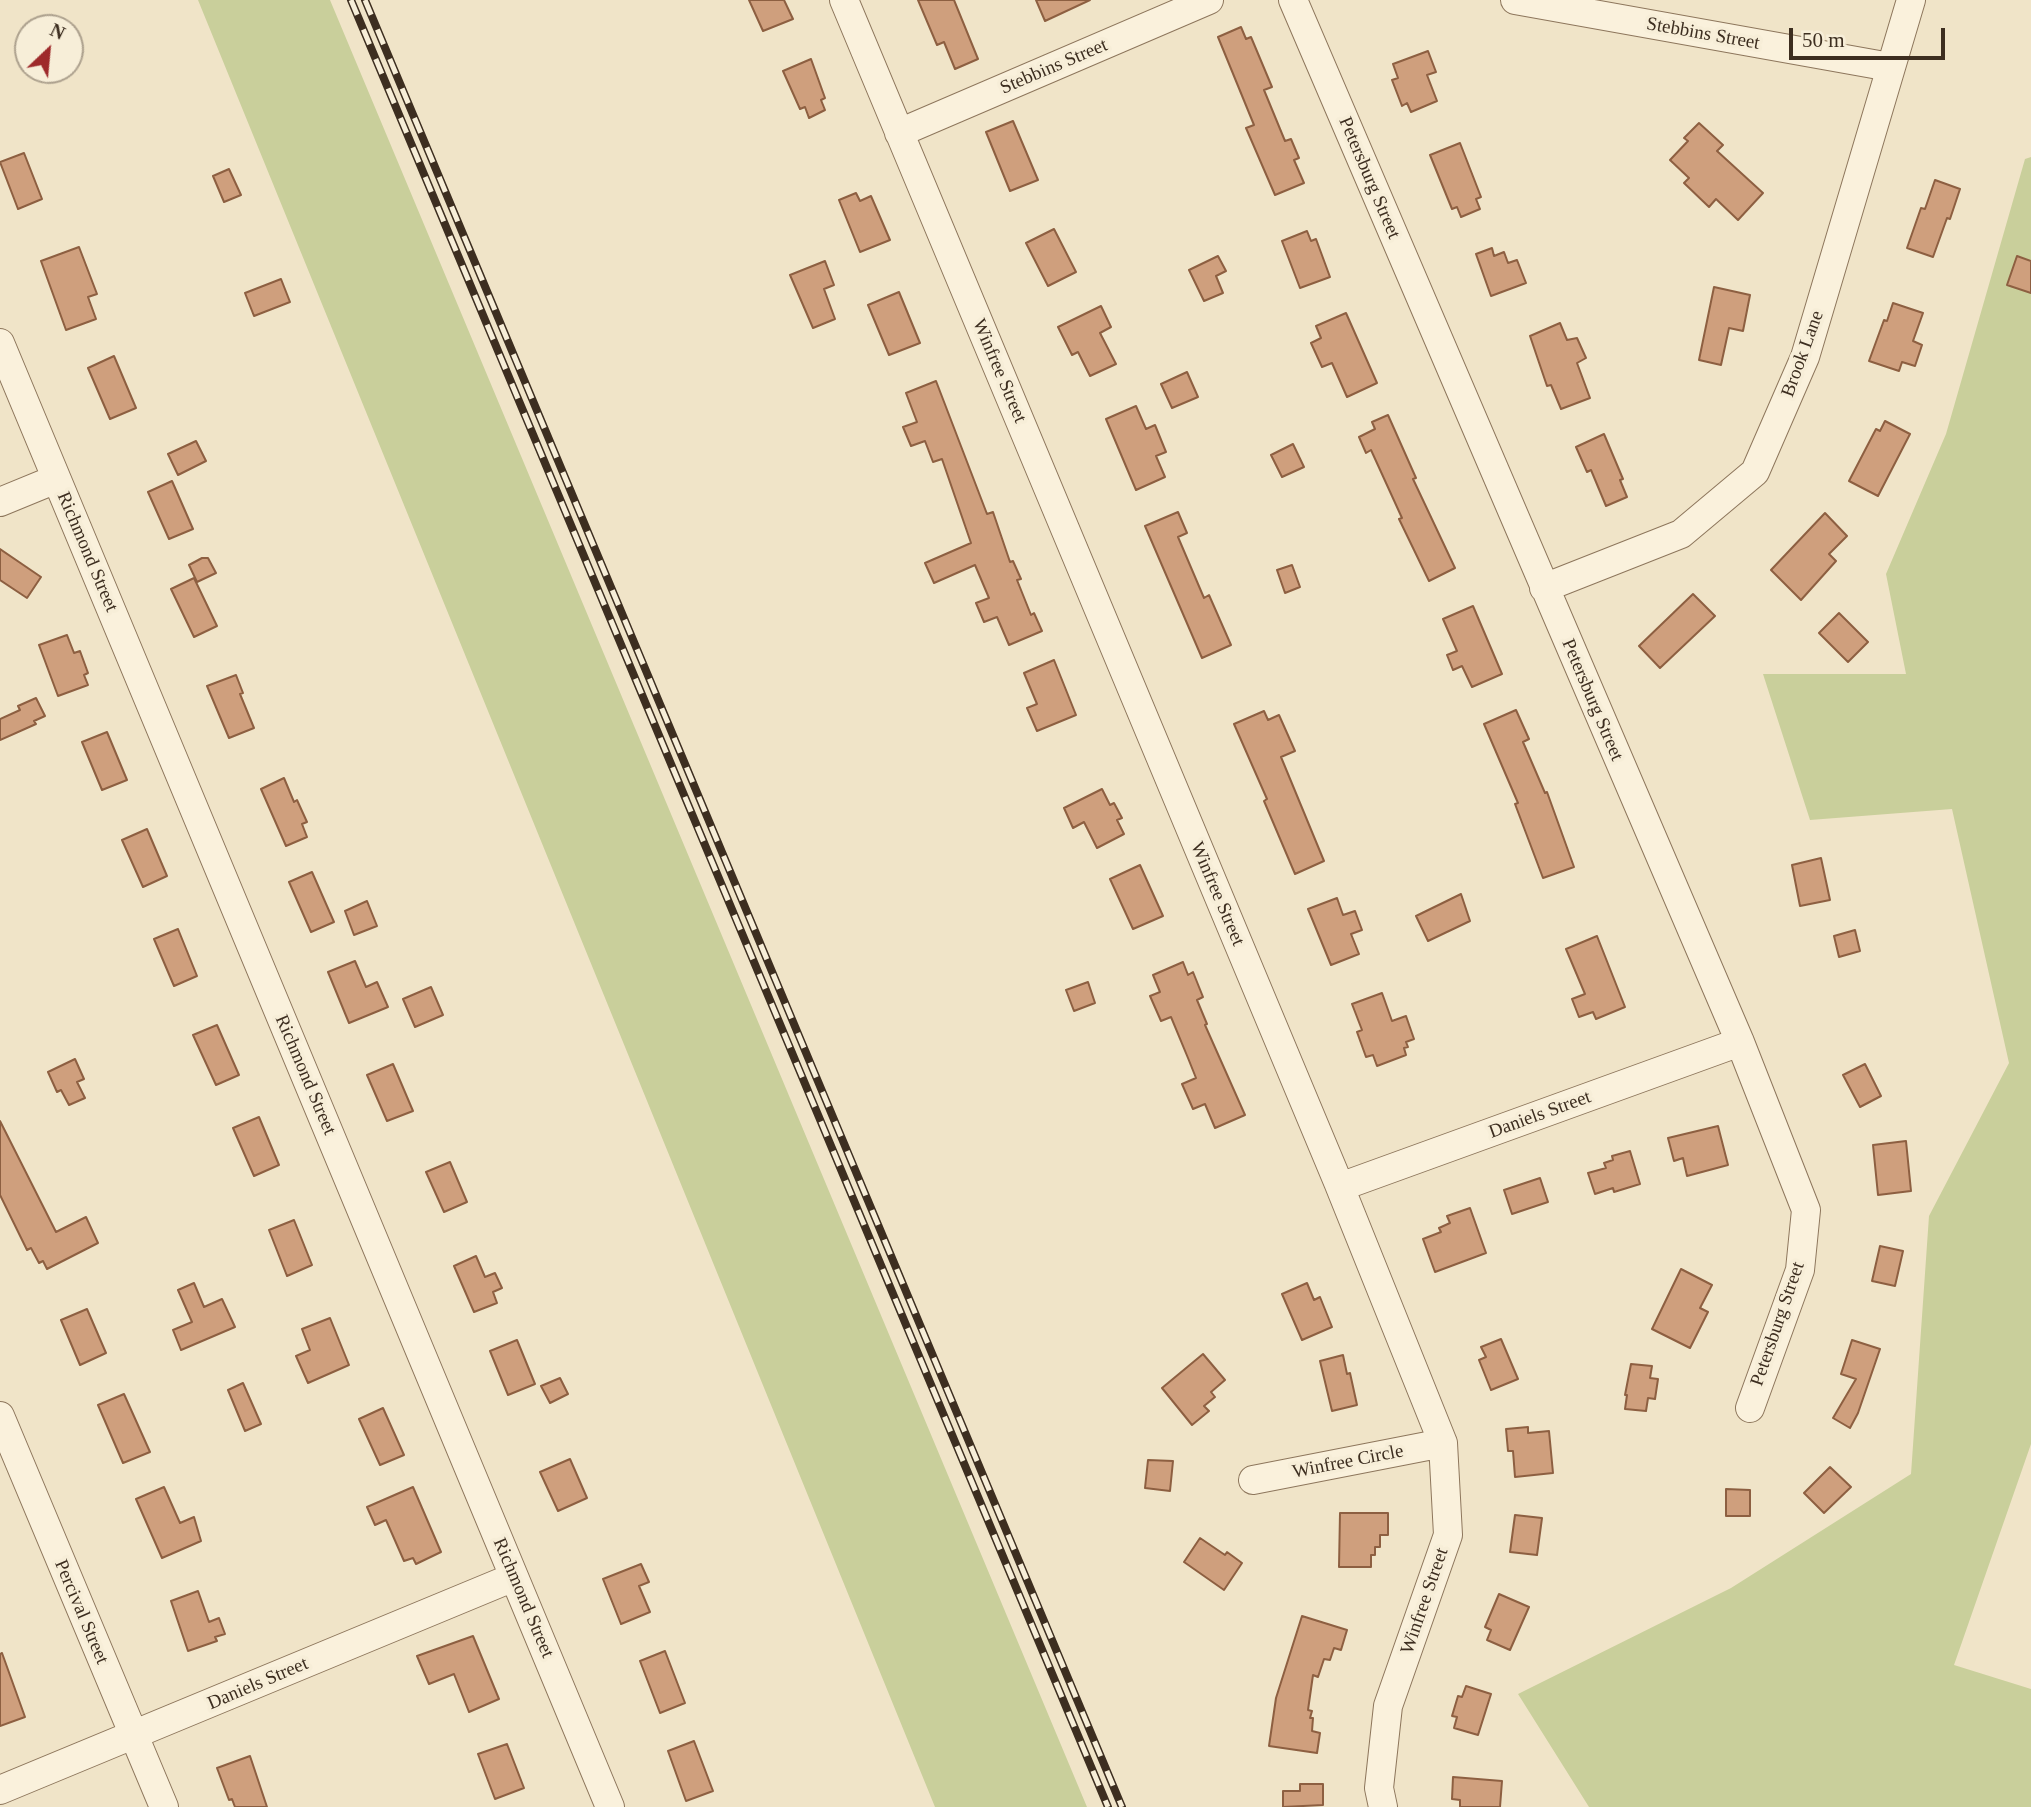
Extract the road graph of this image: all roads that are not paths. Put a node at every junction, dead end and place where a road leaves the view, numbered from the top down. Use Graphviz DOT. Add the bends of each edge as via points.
graph roads {
  1 [pos="844,0"];
  2 [pos="1209,0"];
  3 [pos="1293,0"];
  4 [pos="1515,0"];
  5 [pos="1911,0"];
  6 [pos="1890,67"];
  7 [pos="899,133"];
  8 [pos="0,343"];
  9 [pos="56,479"];
  10 [pos="0,502"];
  11 [pos="1544,588"];
  12 [pos="1741,1042"];
  13 [pos="1340,1188"];
  14 [pos="1750,1408"];
  15 [pos="0,1416"];
  16 [pos="1443,1443"];
  17 [pos="1253,1480"];
  18 [pos="514,1577"];
  19 [pos="133,1736"];
  20 [pos="0,1790"];
  21 [pos="163,1807"];
  22 [pos="610,1807"];
  23 [pos="1383,1807"];
  1 -- 7 [label="street, Winfree Street"];
  2 -- 7 [label="street, Stebbins Street"];
  3 -- 11 [label="street, Petersburg Street"];
  4 -- 6 [label="street, Stebbins Street"];
  5 -- 6 [label="street, Brook Lane"];
  6 -- 11 [label="street, Brook Lane" via="1805,357 1755,472 1681,534"];
  7 -- 13 [label="street, Winfree Street"];
  8 -- 9 [label="street, Richmond Street"];
  9 -- 10 [label="street"];
  9 -- 18 [label="street, Richmond Street"];
  11 -- 12 [label="street, Petersburg Street"];
  12 -- 13 [label="street, Daniels Street"];
  12 -- 14 [label="street, Petersburg Street" via="1806,1210 1800,1270"];
  13 -- 16 [label="street, Winfree Street"];
  15 -- 19 [label="street, Percival Street"];
  16 -- 17 [label="street, Winfree Circle"];
  16 -- 23 [label="street, Winfree Street" via="1448,1535 1388,1706 1379,1788"];
  18 -- 19 [label="street, Daniels Street"];
  18 -- 22 [label="street, Richmond Street"];
  19 -- 20 [label="street, Daniels Street"];
  19 -- 21 [label="street, Percival Street"];
}
